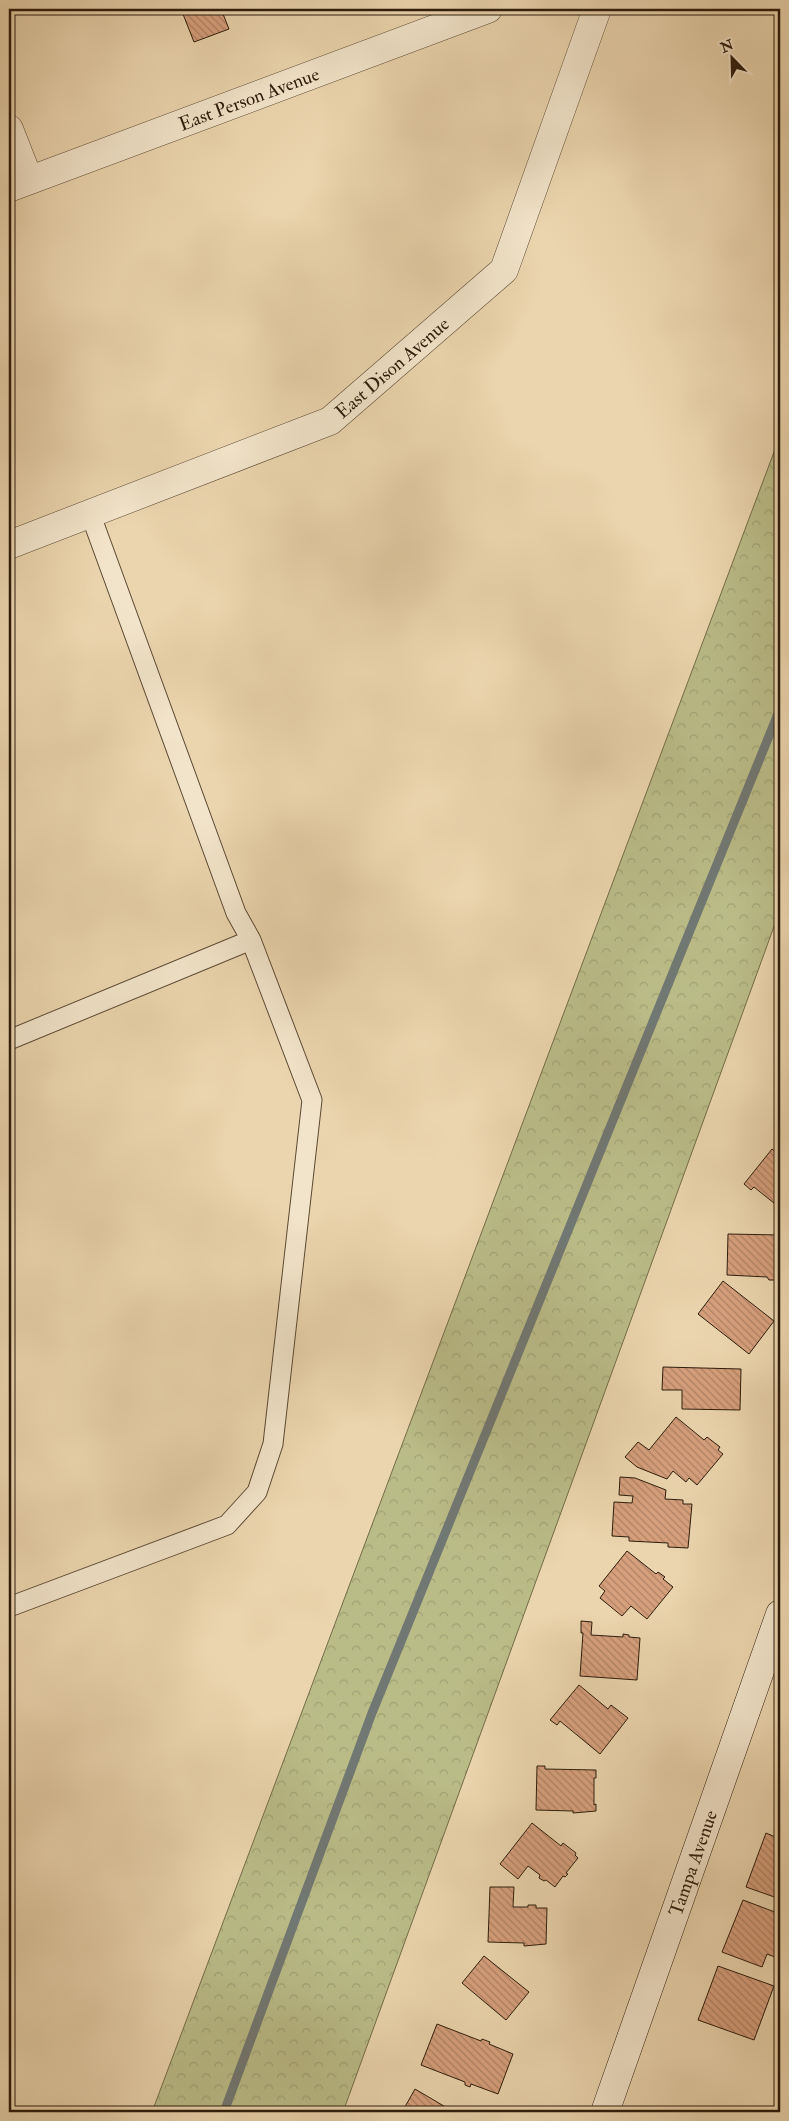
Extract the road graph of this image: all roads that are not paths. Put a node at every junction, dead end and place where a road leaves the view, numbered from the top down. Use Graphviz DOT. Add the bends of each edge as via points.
graph roads {
  1 [pos="488,9"];
  2 [pos="597,9"];
  3 [pos="9,129"];
  4 [pos="19,184"];
  5 [pos="90,513"];
  6 [pos="9,545"];
  7 [pos="251,940"];
  8 [pos="9,1040"];
  9 [pos="9,1607"];
  10 [pos="780,1614"];
  11 [pos="605,2112"];
  1 -- 4 [label="street, East Person Avenue"];
  2 -- 5 [label="street, East Dison Avenue" via="504,270 330,421"];
  3 -- 4 [label="street"];
  5 -- 6 [label="street, East Dison Avenue"];
  5 -- 7 [label="lane" via="236,913"];
  7 -- 8 [label="lane"];
  7 -- 9 [label="lane" via="312,1100 272,1444 257,1492 227,1525"];
  10 -- 11 [label="street, Tampa Avenue"];
}
